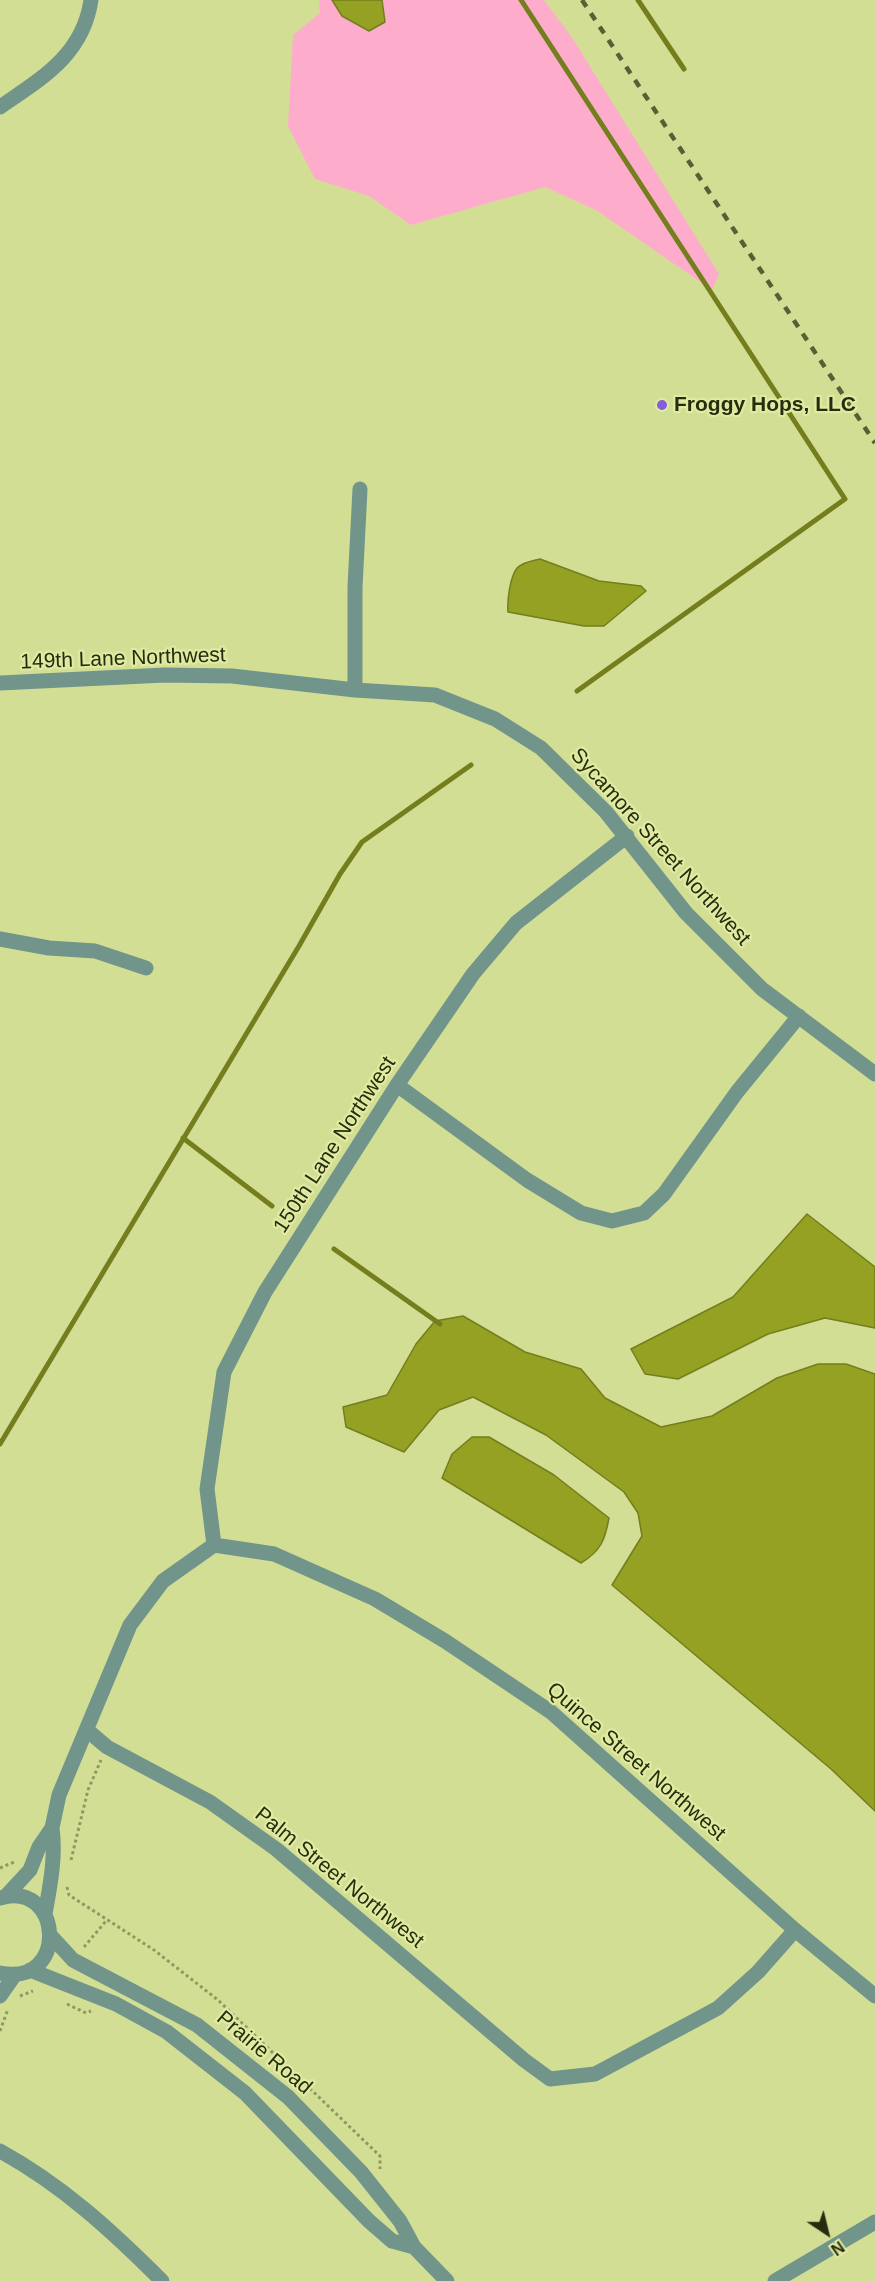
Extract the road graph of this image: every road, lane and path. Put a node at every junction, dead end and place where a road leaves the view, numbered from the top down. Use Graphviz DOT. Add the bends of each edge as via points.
graph roads {
  1 [pos="90,7"];
  2 [pos="0,107"];
  3 [pos="360,489"];
  4 [pos="0,683"];
  5 [pos="355,690"];
  6 [pos="627,836"];
  7 [pos="0,939"];
  8 [pos="146,968"];
  9 [pos="799,1016"];
  10 [pos="875,1074"];
  11 [pos="397,1085"];
  12 [pos="214,1545"];
  13 [pos="87,1730"];
  14 [pos="107,1747"];
  15 [pos="52,1828"];
  16 [pos="15,1862"];
  17 [pos="0,1868"];
  18 [pos="68,1870"];
  19 [pos="3,1897"];
  20 [pos="45,1914"];
  21 [pos="795,1930"];
  22 [pos="51,1936"];
  23 [pos="30,1970"];
  24 [pos="7,1974"];
  25 [pos="40,1993"];
  26 [pos="0,1996"];
  27 [pos="875,1996"];
  28 [pos="65,2003"];
  29 [pos="116,2004"];
  30 [pos="0,2031"];
  31 [pos="0,2151"];
  32 [pos="875,2222"];
  33 [pos="414,2247"];
  34 [pos="162,2281"];
  35 [pos="447,2281"];
  36 [pos="776,2281"];
  1 -- 2 [label="street" via="77,41 64,60"];
  3 -- 5 [label="street"];
  4 -- 5 [label="street, 149th Lane Northwest" via="232,676"];
  5 -- 6 [label="street, Sycamore Street Northwest" via="435,695 495,718 541,748"];
  6 -- 9 [label="street, Sycamore Street Northwest" via="686,913 762,989"];
  6 -- 11 [label="street, 150th Lane Northwest" via="516,923 473,974"];
  7 -- 8 [label="street" via="95,951"];
  9 -- 10 [label="street, Sycamore Street Northwest"];
  9 -- 11 [label="street" via="737,1092 664,1194 644,1213 612,1221 581,1213 527,1180"];
  11 -- 12 [label="street, 150th Lane Northwest" via="265,1292 224,1372 207,1489"];
  12 -- 13 [label="street" via="163,1581 130,1625"];
  12 -- 21 [label="street, Quince Street Northwest" via="274,1554 375,1599 474,1660 551,1712"];
  13 -- 14 [label="street, Palm Street Northwest"];
  13 -- 15 [label="street" via="59,1795"];
  14 -- 18 [label="path" via="88,1790"];
  14 -- 21 [label="street, Palm Street Northwest" via="210,1802 276,1849 550,2079 596,2074 718,2008 758,1972"];
  15 -- 19 [label="street" via="30,1870"];
  15 -- 20 [label="street" via="55,1853"];
  16 -- 17 [label="path"];
  19 -- 20 [label="street" via="28,1899"];
  20 -- 22 [label="street, Prairie Road"];
  21 -- 27 [label="street, Quince Street Northwest"];
  22 -- 23 [label="street" via="45,1956"];
  22 -- 33 [label="street, Prairie Road" via="73,1960 198,2025 288,2097 383,2198"];
  23 -- 24 [label="street"];
  23 -- 29 [label="street, Prairie Road"];
  24 -- 26 [label="street"];
  25 -- 30 [label="path" via="32,1990 19,1996 8,2007"];
  28 -- 29 [label="path" via="86,2013"];
  29 -- 33 [label="street, Prairie Road" via="167,2032 245,2093 369,2221 392,2241"];
  31 -- 34 [label="street" via="44,2176 104,2224"];
  32 -- 36 [label="street"];
  33 -- 35 [label="street, Prairie Road"];
}
